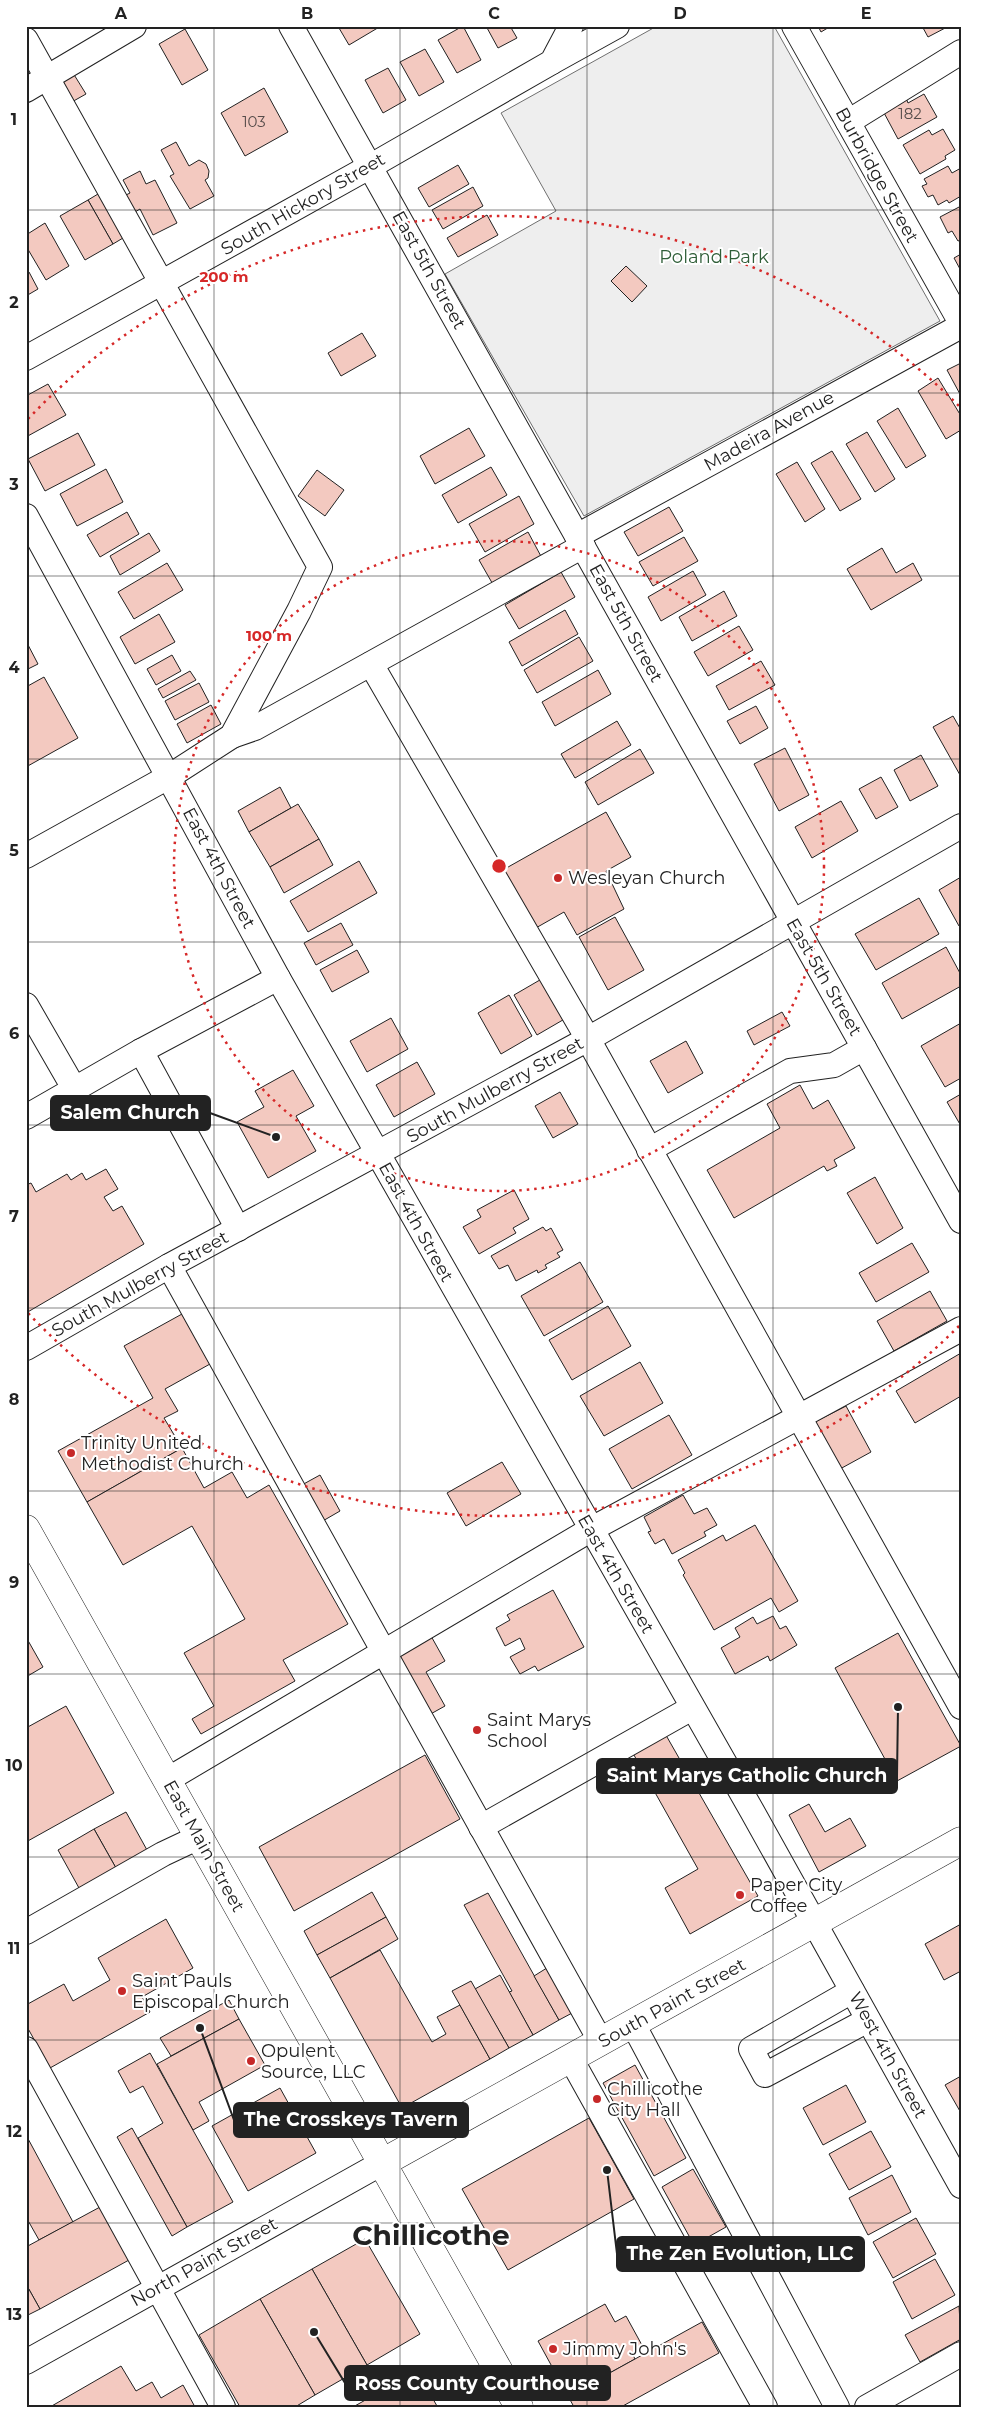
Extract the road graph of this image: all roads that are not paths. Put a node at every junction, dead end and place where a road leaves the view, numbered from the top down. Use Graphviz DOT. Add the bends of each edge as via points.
graph roads {
  1 [pos="134,26"];
  2 [pos="291,26"];
  3 [pos="571,26"];
  4 [pos="617,26"];
  5 [pos="794,26"];
  6 [pos="26,40"];
  7 [pos="961,52"];
  8 [pos="552,62"];
  9 [pos="47,78"];
  10 [pos="26,90"];
  11 [pos="848,122"];
  12 [pos="371,166"];
  13 [pos="162,284"];
  14 [pos="961,325"];
  15 [pos="26,358"];
  16 [pos="26,516"];
  17 [pos="580,541"];
  18 [pos="371,664"];
  19 [pos="232,736"];
  20 [pos="170,776"];
  21 [pos="961,826"];
  22 [pos="26,856"];
  23 [pos="793,923"];
  24 [pos="278,978"];
  25 [pos="26,1005"];
  26 [pos="588,1039"];
  27 [pos="864,1048"];
  28 [pos="141,1051"];
  29 [pos="75,1090"];
  30 [pos="26,1118"];
  31 [pos="649,1150"];
  32 [pos="378,1154"];
  33 [pos="961,1221"];
  34 [pos="238,1229"];
  35 [pos="169,1266"];
  36 [pos="961,1329"];
  37 [pos="26,1348"];
  38 [pos="799,1416"];
  39 [pos="26,1529"];
  40 [pos="590,1530"];
  41 [pos="384,1652"];
  42 [pos="961,1707"];
  43 [pos="692,1708"];
  44 [pos="167,1780"];
  45 [pos="481,1828"];
  46 [pos="199,1837"];
  47 [pos="961,1842"];
  48 [pos="814,1923"];
  49 [pos="26,1932"];
  50 [pos="852,1990"];
  51 [pos="868,2020"];
  52 [pos="633,2024"];
  53 [pos="601,2042"];
  54 [pos="26,2049"];
  55 [pos="571,2058"];
  56 [pos="382,2163"];
  57 [pos="961,2186"];
  58 [pos="158,2288"];
  59 [pos="961,2354"];
  60 [pos="26,2362"];
  61 [pos="223,2407"];
  62 [pos="519,2407"];
  63 [pos="764,2407"];
  64 [pos="837,2407"];
  65 [pos="866,2407"];
  1 -- 9 [label="street"];
  2 -- 12 [label="street, East 5th Street"];
  3 -- 8 [label="street"];
  4 -- 8 [label="street, South Hickory Street"];
  5 -- 11 [label="street, Burbridge Street"];
  6 -- 9 [label="street"];
  7 -- 11 [label="street"];
  8 -- 12 [label="street, South Hickory Street"];
  9 -- 10 [label="street"];
  9 -- 13 [label="street"];
  11 -- 14 [label="street, Burbridge Street"];
  12 -- 13 [label="street, South Hickory Street"];
  12 -- 17 [label="street, East 5th Street"];
  13 -- 15 [label="street, South Hickory Street"];
  13 -- 19 [label="street" via="320,567"];
  14 -- 17 [label="street, Madeira Avenue"];
  16 -- 20 [label="street, East 4th Street"];
  17 -- 18 [label="street, Madeira Avenue"];
  17 -- 23 [label="street, East 5th Street"];
  18 -- 19 [label="street, Madeira Avenue" via="254,728"];
  18 -- 26 [label="street"];
  19 -- 20 [label="street, Madeira Avenue"];
  20 -- 22 [label="street, Madeira Avenue"];
  20 -- 24 [label="street, East 4th Street"];
  21 -- 23 [label="street, South Mulberry Street"];
  23 -- 26 [label="street, South Mulberry Street"];
  23 -- 27 [label="street, East 5th Street"];
  24 -- 28 [label="street"];
  24 -- 32 [label="street, East 4th Street"];
  25 -- 29 [label="street"];
  26 -- 31 [label="street"];
  26 -- 32 [label="street, South Mulberry Street"];
  27 -- 31 [label="street" via="834,1065 790,1071"];
  27 -- 33 [label="street, East 5th Street"];
  28 -- 29 [label="street"];
  28 -- 34 [label="street"];
  29 -- 30 [label="street"];
  31 -- 38 [label="street"];
  32 -- 34 [label="street, South Mulberry Street"];
  32 -- 40 [label="street, East 4th Street"];
  34 -- 35 [label="street, South Mulberry Street"];
  35 -- 37 [label="street, South Mulberry Street"];
  35 -- 41 [label="street"];
  36 -- 38 [label="street"];
  38 -- 40 [label="street"];
  38 -- 42 [label="street"];
  39 -- 44 [label="main road, East Main Street"];
  40 -- 41 [label="street"];
  40 -- 43 [label="street, East 4th Street"];
  41 -- 44 [label="street"];
  41 -- 45 [label="street"];
  43 -- 45 [label="street"];
  43 -- 48 [label="street, East 4th Street"];
  44 -- 46 [label="main road, East Main Street"];
  45 -- 53 [label="street"];
  46 -- 49 [label="street"];
  46 -- 56 [label="main road, East Main Street"];
  47 -- 48 [label="main road, South Paint Street"];
  48 -- 50 [label="street, West 4th Street"];
  48 -- 52 [label="main road, South Paint Street"];
  50 -- 51 [label="street, West 4th Street"];
  50 -- 51 [label="street" via="751,2049 765,2076"];
  51 -- 57 [label="street, West 4th Street"];
  52 -- 53 [label="main road, South Paint Street"];
  52 -- 64 [label="street"];
  53 -- 55 [label="main road, South Paint Street"];
  54 -- 58 [label="street"];
  55 -- 56 [label="main road, South Paint Street"];
  55 -- 63 [label="street"];
  56 -- 58 [label="street, North Paint Street"];
  56 -- 62 [label="main road, East Main Street"];
  58 -- 60 [label="street, North Paint Street"];
  58 -- 61 [label="street"];
  59 -- 65 [label="street"];
}
